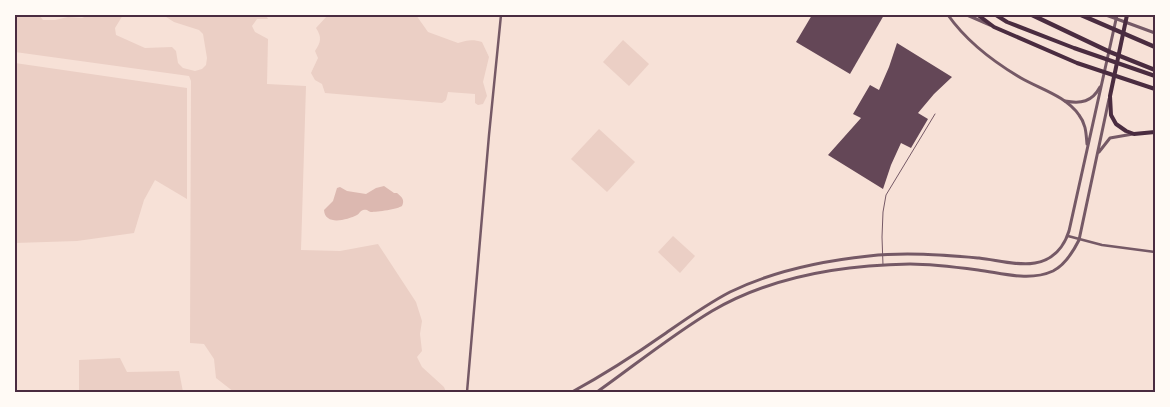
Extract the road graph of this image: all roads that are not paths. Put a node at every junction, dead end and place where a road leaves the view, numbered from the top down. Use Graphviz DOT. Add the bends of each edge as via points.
graph roads {
  1 [pos="501,15"];
  2 [pos="948,15"];
  3 [pos="967,15"];
  4 [pos="978,15"];
  5 [pos="996,15"];
  6 [pos="1032,15"];
  7 [pos="1082,15"];
  8 [pos="1106,15"];
  9 [pos="1117,15"];
  10 [pos="1127,15"];
  11 [pos="994,27"];
  12 [pos="1155,33"];
  13 [pos="1155,47"];
  14 [pos="1155,70"];
  15 [pos="1155,76"];
  16 [pos="1102,83"];
  17 [pos="1155,89"];
  18 [pos="1110,96"];
  19 [pos="1065,101"];
  20 [pos="935,114"];
  21 [pos="1155,132"];
  22 [pos="1134,134"];
  23 [pos="1087,150"];
  24 [pos="1095,162"];
  25 [pos="1068,236"];
  26 [pos="1079,240"];
  27 [pos="1155,252"];
  28 [pos="883,255"];
  29 [pos="883,266"];
  30 [pos="467,392"];
  31 [pos="572,392"];
  32 [pos="597,392"];
  1 -- 30 [label="street"];
  2 -- 19 [label="street" via="966,38 1004,68"];
  3 -- 11 [label="street"];
  4 -- 11 [label="main road"];
  5 -- 15 [label="main road" via="1056,41"];
  6 -- 14 [label="highway"];
  7 -- 13 [label="highway"];
  8 -- 12 [label="street"];
  9 -- 16 [label="street"];
  10 -- 18 [label="main road"];
  11 -- 17 [label="main road" via="1077,63"];
  16 -- 19 [label="street" via="1087,101"];
  16 -- 23 [label="street"];
  18 -- 22 [label="main road" via="1113,120 1120,128"];
  18 -- 24 [label="street"];
  19 -- 23 [label="street" via="1084,123"];
  20 -- 28 [label="lane" via="886,195"];
  21 -- 22 [label="main road"];
  22 -- 24 [label="street" via="1110,138 1100,148"];
  23 -- 25 [label="street"];
  24 -- 26 [label="street"];
  25 -- 26 [label="street"];
  25 -- 28 [label="street" via="1054,255 1028,264 936,254"];
  26 -- 27 [label="street"];
  26 -- 29 [label="street" via="1059,267 1038,275 1018,276 938,265"];
  28 -- 29 [label="lane"];
  28 -- 31 [label="street" via="804,266 730,292"];
  29 -- 32 [label="street" via="806,275 756,290 712,311"];
}
